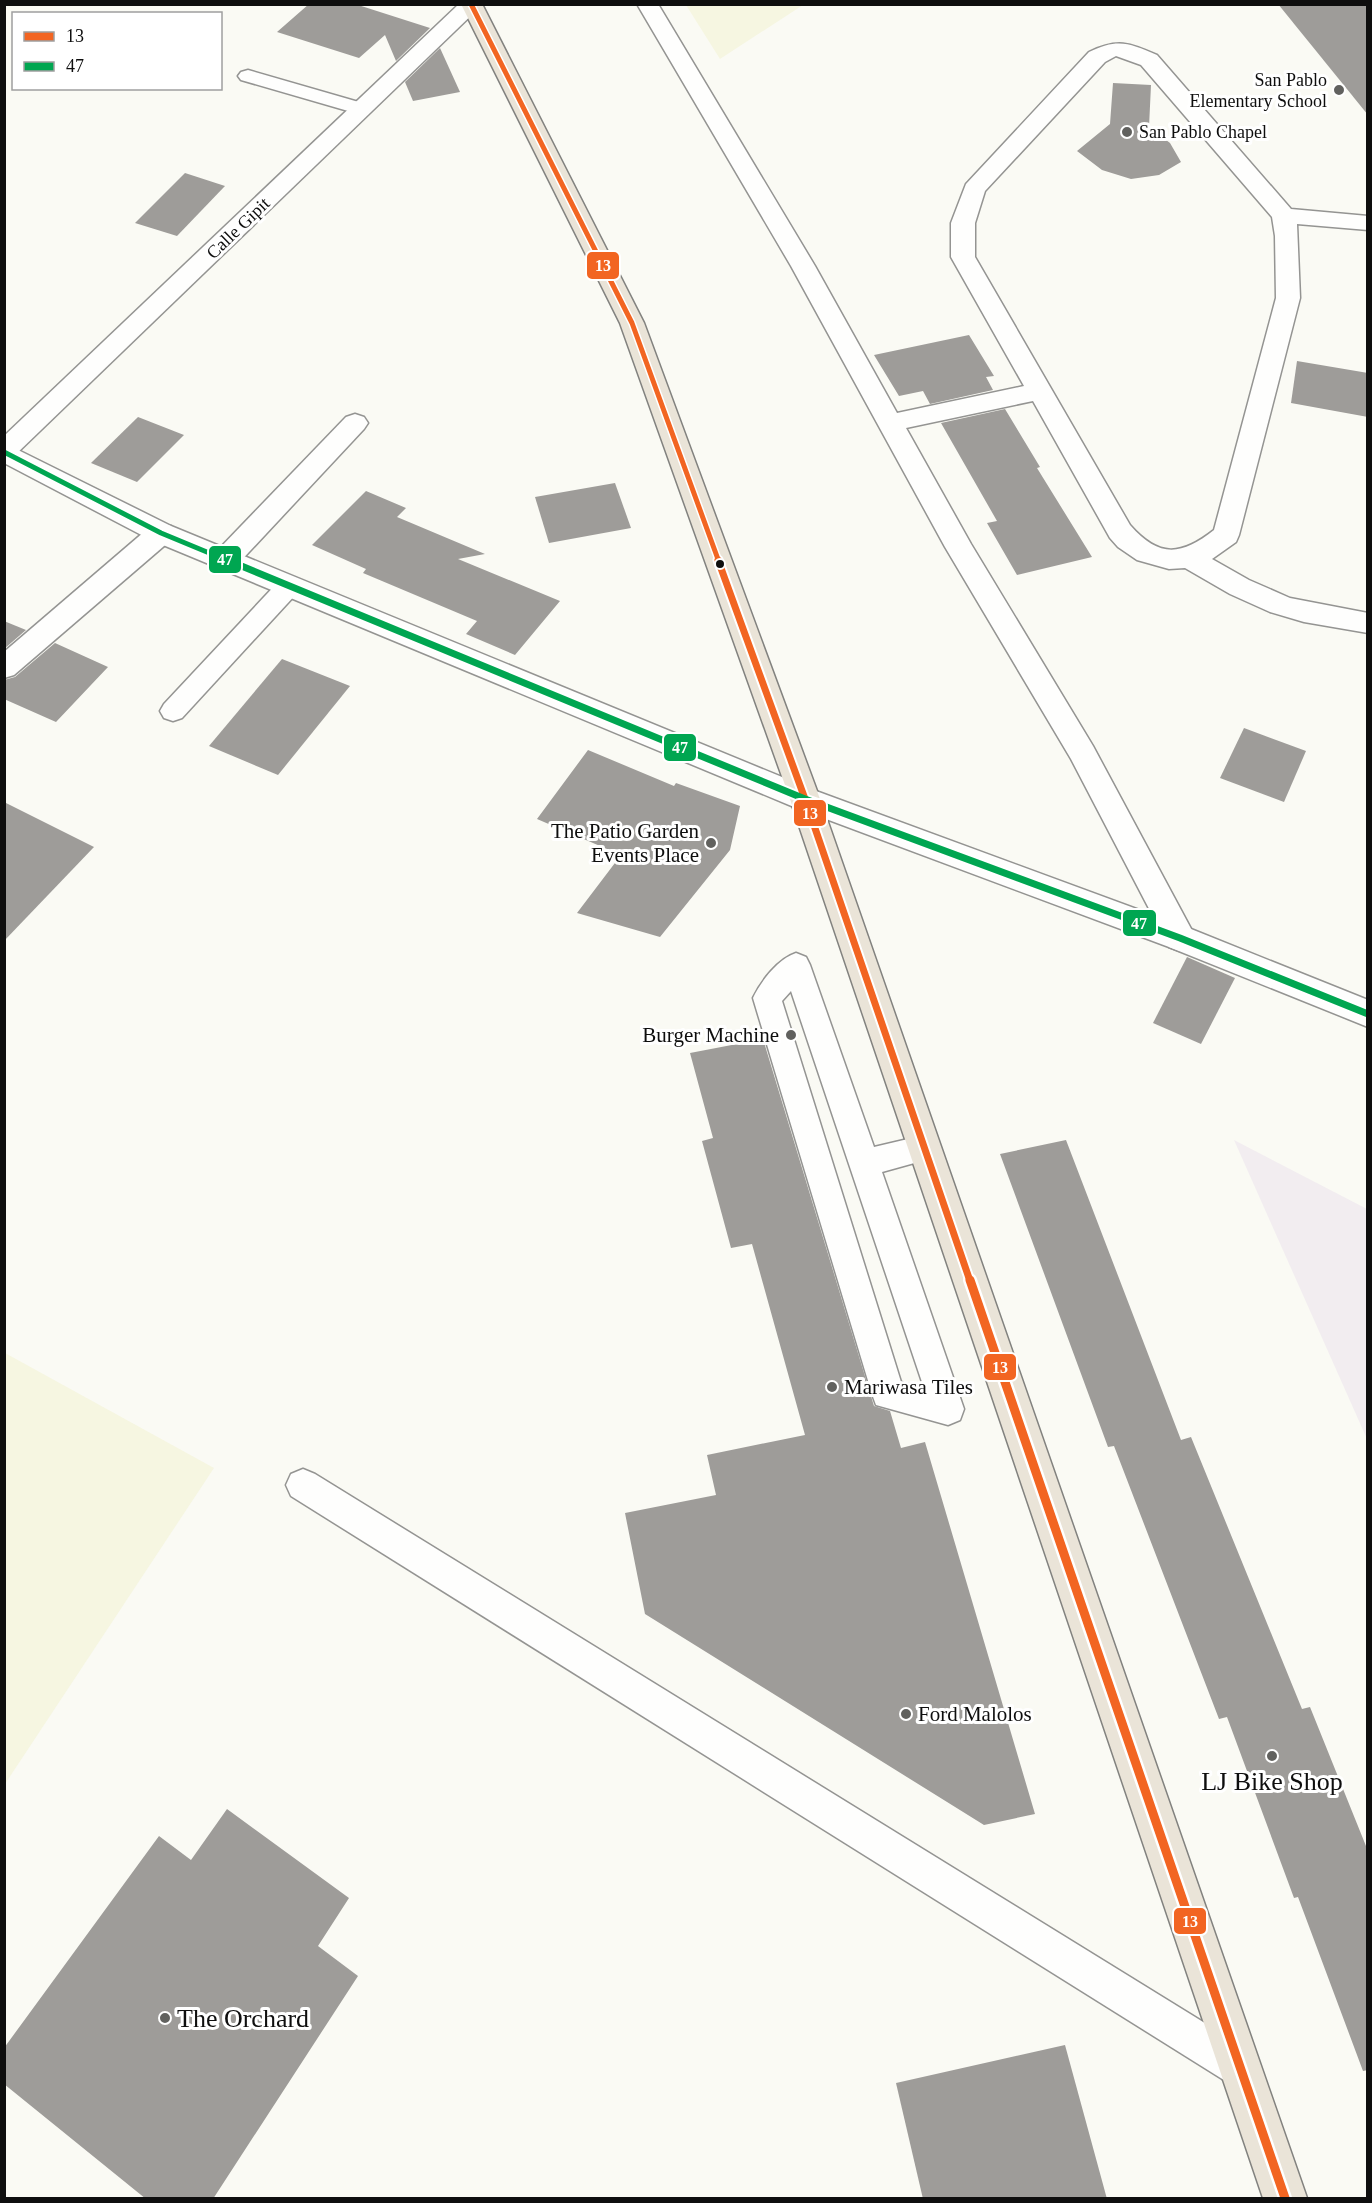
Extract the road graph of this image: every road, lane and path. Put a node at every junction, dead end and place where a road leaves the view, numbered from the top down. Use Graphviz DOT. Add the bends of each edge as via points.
graph roads {
  1 [pos="647,4"];
  2 [pos="471,5"];
  3 [pos="248,76"];
  4 [pos="362,109"];
  5 [pos="1284,216"];
  6 [pos="1368,223"];
  7 [pos="1040,391"];
  8 [pos="355,423"];
  9 [pos="890,423"];
  10 [pos="8,458"];
  11 [pos="160,532"];
  12 [pos="1188,557"];
  13 [pos="226,559"];
  14 [pos="289,586"];
  15 [pos="1368,623"];
  16 [pos="4,668"];
  17 [pos="173,711"];
  18 [pos="805,799"];
  19 [pos="1180,938"];
  20 [pos="1368,1014"];
  21 [pos="925,1148"];
  22 [pos="863,1163"];
  23 [pos="303,1485"];
  24 [pos="1241,2068"];
  25 [pos="1285,2199"];
  1 -- 9 [label="street" via="803,266"];
  2 -- 4 [label="street, Calle Gipit"];
  2 -- 18 [label="highway" via="632,323"];
  3 -- 4 [label="lane"];
  4 -- 10 [label="street, Calle Gipit"];
  5 -- 6 [label="street"];
  5 -- 7 [label="street" via="1149,60 1127,50 1113,49 1097,57 974,189 963,223 963,257"];
  5 -- 12 [label="street" via="1288,298 1226,535 1202,553"];
  7 -- 9 [label="street"];
  7 -- 12 [label="street" via="1130,545 1152,556 1177,561"];
  8 -- 13 [label="street"];
  9 -- 19 [label="street" via="1083,754"];
  10 -- 11 [label="street"];
  11 -- 13 [label="street"];
  11 -- 16 [label="street"];
  12 -- 15 [label="street" via="1243,591 1286,607"];
  13 -- 14 [label="street"];
  14 -- 17 [label="lane"];
  14 -- 18 [label="street"];
  18 -- 19 [label="street"];
  18 -- 21 [label="highway"];
  19 -- 20 [label="street"];
  21 -- 22 [label="lane"];
  21 -- 24 [label="highway"];
  22 -- 22 [label="lane" via="898,1264 948,1409 888,1394 767,998 796,965"];
  23 -- 24 [label="lane"];
  24 -- 25 [label="highway"];
}
